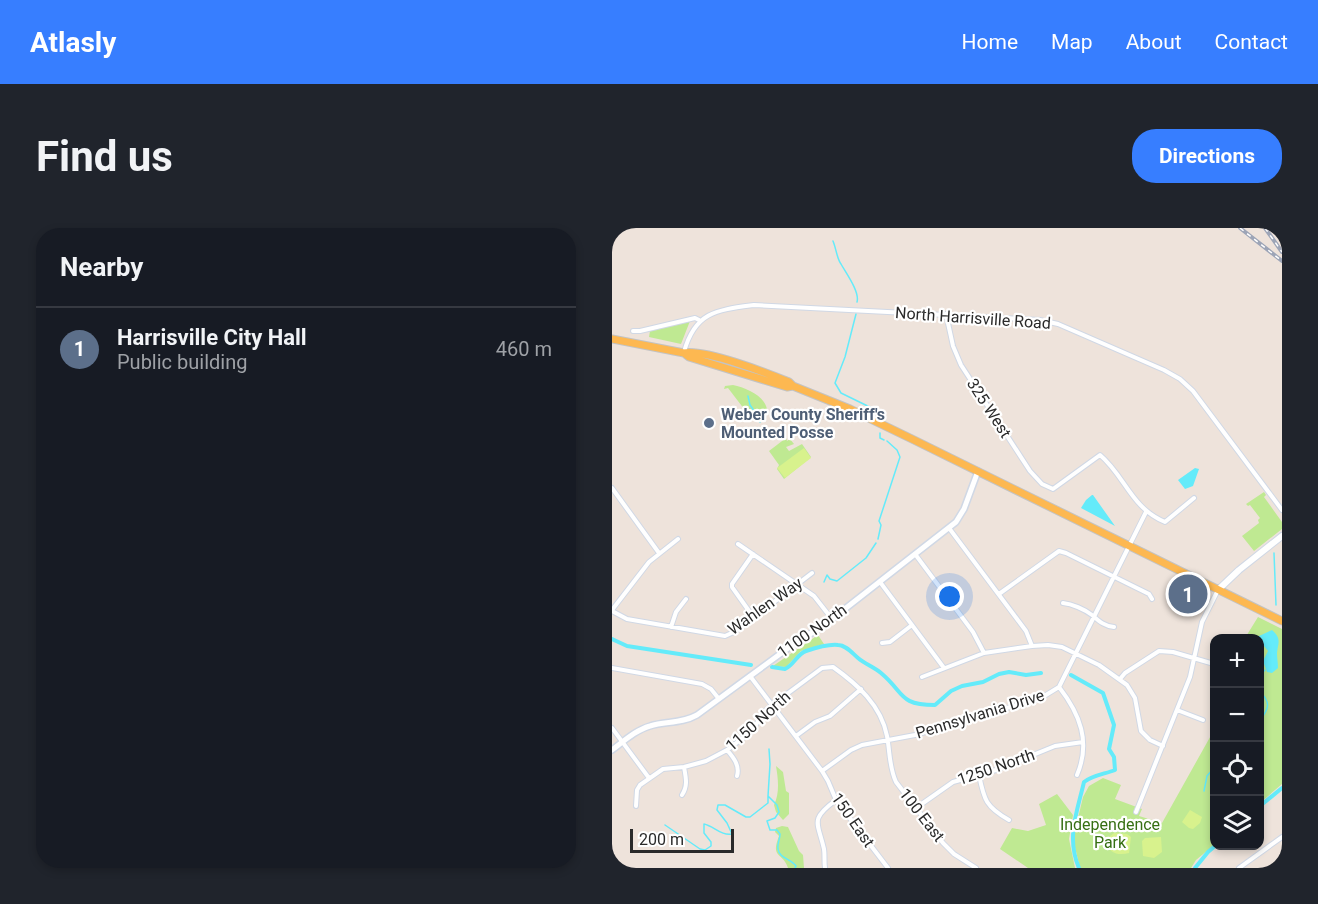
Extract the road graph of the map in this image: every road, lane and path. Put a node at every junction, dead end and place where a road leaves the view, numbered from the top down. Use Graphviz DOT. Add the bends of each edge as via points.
graph roads {
  1 [pos="946,314"];
  2 [pos="699,320"];
  3 [pos="633,331"];
  4 [pos="612,339"];
  5 [pos="684,353"];
  6 [pos="978,471"];
  7 [pos="612,488"];
  8 [pos="1194,498"];
  9 [pos="1282,510"];
  10 [pos="1146,512"];
  11 [pos="949,528"];
  12 [pos="1282,536"];
  13 [pos="678,539"];
  14 [pos="738,544"];
  15 [pos="1129,546"];
  16 [pos="659,552"];
  17 [pos="753,554"];
  18 [pos="914,554"];
  19 [pos="812,573"];
  20 [pos="1114,577"];
  21 [pos="879,582"];
  22 [pos="797,584"];
  23 [pos="1218,590"];
  24 [pos="999,594"];
  25 [pos="687,599"];
  26 [pos="1152,599"];
  27 [pos="1063,603"];
  28 [pos="612,611"];
  29 [pos="754,618"];
  30 [pos="1094,618"];
  31 [pos="832,619"];
  32 [pos="1282,621"];
  33 [pos="912,625"];
  34 [pos="671,627"];
  35 [pos="1114,627"];
  36 [pos="882,643"];
  37 [pos="1032,646"];
  38 [pos="984,653"];
  39 [pos="1077,653"];
  40 [pos="1195,659"];
  41 [pos="1210,663"];
  42 [pos="828,666"];
  43 [pos="612,668"];
  44 [pos="944,668"];
  45 [pos="750,676"];
  46 [pos="922,677"];
  47 [pos="1120,679"];
  48 [pos="1059,687"];
  49 [pos="861,689"];
  50 [pos="719,699"];
  51 [pos="772,705"];
  52 [pos="1177,710"];
  53 [pos="1203,720"];
  54 [pos="612,728"];
  55 [pos="796,736"];
  56 [pos="887,739"];
  57 [pos="623,742"];
  58 [pos="1083,742"];
  59 [pos="1162,746"];
  60 [pos="612,750"];
  61 [pos="727,750"];
  62 [pos="684,767"];
  63 [pos="822,771"];
  64 [pos="979,775"];
  65 [pos="736,776"];
  66 [pos="1077,776"];
  67 [pos="649,778"];
  68 [pos="682,795"];
  69 [pos="836,800"];
  70 [pos="636,806"];
  71 [pos="916,808"];
  72 [pos="1136,812"];
  73 [pos="1009,820"];
  74 [pos="1282,837"];
  75 [pos="825,868"];
  76 [pos="888,868"];
  77 [pos="976,868"];
  78 [pos="1239,868"];
  1 -- 2 [label="street, North Harrisville Road" via="754,305"];
  1 -- 9 [label="street, North Harrisville Road" via="1052,322 1174,375 1206,407"];
  1 -- 10 [label="street, 325 West" via="961,365 1029,471 1042,484 1053,489 1100,455"];
  2 -- 3 [label="street, North Harrisville Road"];
  2 -- 5 [label="street"];
  4 -- 5 [label="main road"];
  5 -- 6 [label="main road" via="727,361 789,382"];
  6 -- 11 [label="street, 1100 North" via="960,517"];
  6 -- 15 [label="main road"];
  7 -- 16 [label="street"];
  8 -- 10 [label="street" via="1165,522"];
  10 -- 15 [label="street, Pennsylvania Drive"];
  11 -- 18 [label="street, 1100 North"];
  11 -- 24 [label="street"];
  12 -- 23 [label="main road"];
  13 -- 16 [label="street"];
  14 -- 17 [label="street"];
  15 -- 20 [label="street, Pennsylvania Drive"];
  15 -- 23 [label="main road"];
  16 -- 28 [label="street"];
  17 -- 22 [label="street"];
  17 -- 29 [label="street" via="732,587"];
  18 -- 21 [label="street, 1100 North"];
  18 -- 38 [label="street" via="973,632"];
  19 -- 22 [label="street, Wahlen Way"];
  20 -- 24 [label="street" via="1059,551"];
  20 -- 26 [label="street"];
  20 -- 30 [label="street, Pennsylvania Drive"];
  21 -- 31 [label="street, 1100 North"];
  21 -- 33 [label="street"];
  22 -- 29 [label="street, Wahlen Way"];
  22 -- 31 [label="street" via="814,596"];
  23 -- 32 [label="main road"];
  23 -- 40 [label="street" via="1202,622"];
  24 -- 37 [label="street" via="1026,630"];
  25 -- 34 [label="street" via="675,612"];
  27 -- 30 [label="street"];
  28 -- 34 [label="street, Wahlen Way" via="627,620"];
  29 -- 34 [label="street, Wahlen Way" via="725,636"];
  30 -- 35 [label="street"];
  30 -- 39 [label="street, Pennsylvania Drive"];
  31 -- 45 [label="street, 1100 North"];
  33 -- 36 [label="street" via="890,642"];
  33 -- 44 [label="street"];
  37 -- 38 [label="street"];
  37 -- 39 [label="street" via="1062,647"];
  38 -- 44 [label="street"];
  39 -- 47 [label="street"];
  39 -- 48 [label="street, Pennsylvania Drive"];
  40 -- 41 [label="street"];
  40 -- 47 [label="street" via="1159,651"];
  40 -- 52 [label="street"];
  42 -- 49 [label="street, 100 East"];
  42 -- 51 [label="street, 1150 North"];
  43 -- 50 [label="street" via="702,684"];
  44 -- 46 [label="street"];
  45 -- 50 [label="street, 1100 North"];
  45 -- 51 [label="street, 150 East"];
  47 -- 59 [label="street" via="1135,698 1141,731"];
  48 -- 56 [label="street, Pennsylvania Drive" via="1041,698 915,735"];
  48 -- 58 [label="street" via="1081,721"];
  49 -- 55 [label="street" via="830,716"];
  49 -- 56 [label="street, 100 East" via="879,715"];
  50 -- 57 [label="street, 1100 North" via="689,720 652,725"];
  51 -- 55 [label="street, 150 East"];
  51 -- 61 [label="street, 1150 North" via="752,731"];
  52 -- 53 [label="street"];
  52 -- 59 [label="street"];
  54 -- 57 [label="street"];
  55 -- 63 [label="street, 150 East"];
  56 -- 63 [label="street, Pennsylvania Drive" via="851,750"];
  56 -- 71 [label="street, 100 East" via="896,782"];
  57 -- 60 [label="street, 1100 North"];
  57 -- 67 [label="street"];
  58 -- 64 [label="street, 1250 North" via="1055,746"];
  58 -- 66 [label="street"];
  59 -- 72 [label="street"];
  61 -- 62 [label="street, 1150 North"];
  61 -- 65 [label="street" via="737,763"];
  62 -- 67 [label="street, 1150 North" via="663,769"];
  62 -- 68 [label="street" via="687,782"];
  63 -- 69 [label="street, 150 East"];
  64 -- 71 [label="street, 1250 North" via="953,782"];
  64 -- 73 [label="street" via="987,804"];
  67 -- 70 [label="street" via="637,790"];
  69 -- 75 [label="street" via="819,815 817,824"];
  69 -- 76 [label="street, 150 East"];
  71 -- 77 [label="street, 100 East" via="948,848"];
  74 -- 78 [label="street"];
}
